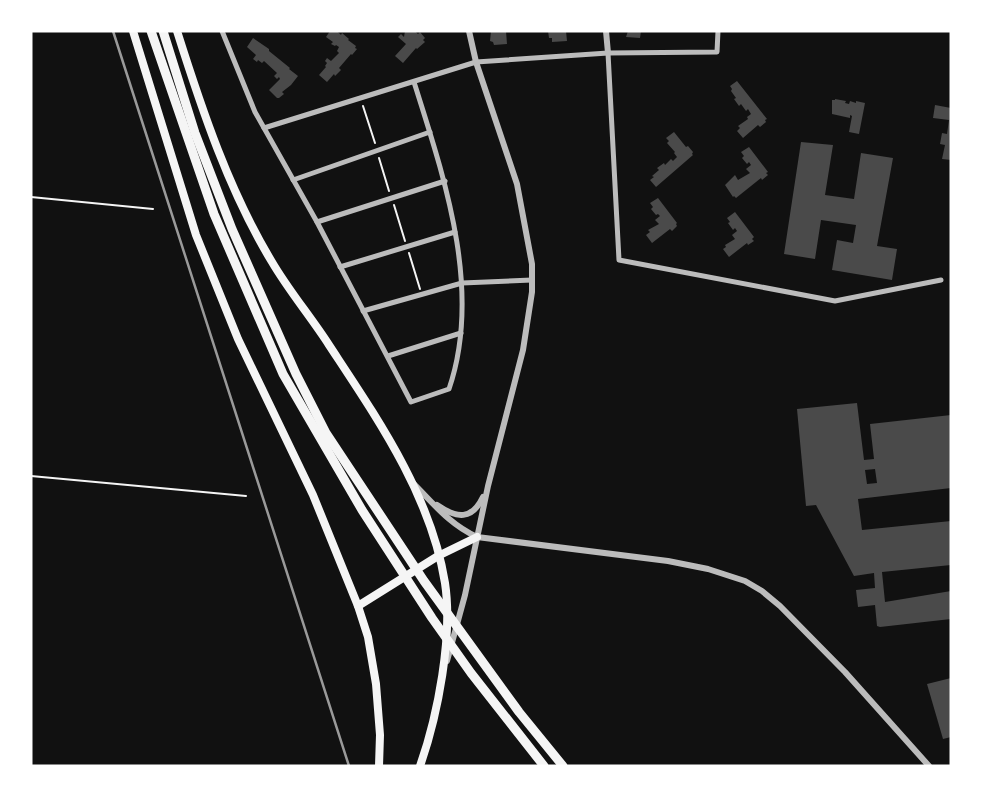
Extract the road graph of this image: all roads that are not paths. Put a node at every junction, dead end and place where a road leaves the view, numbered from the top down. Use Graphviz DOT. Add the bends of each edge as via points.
graph roads {
  1 [pos="133,31"];
  2 [pos="151,31"];
  3 [pos="163,31"];
  4 [pos="177,31"];
  5 [pos="222,31"];
  6 [pos="469,31"];
  7 [pos="606,31"];
  8 [pos="718,31"];
  9 [pos="608,53"];
  10 [pos="476,62"];
  11 [pos="414,82"];
  12 [pos="264,128"];
  13 [pos="430,132"];
  14 [pos="293,180"];
  15 [pos="445,181"];
  16 [pos="316,222"];
  17 [pos="455,232"];
  18 [pos="340,267"];
  19 [pos="532,280"];
  20 [pos="941,280"];
  21 [pos="462,283"];
  22 [pos="363,311"];
  23 [pos="461,333"];
  24 [pos="388,356"];
  25 [pos="411,480"];
  26 [pos="488,486"];
  27 [pos="431,500"];
  28 [pos="476,537"];
  29 [pos="438,556"];
  30 [pos="358,606"];
  31 [pos="442,678"];
  32 [pos="379,766"];
  33 [pos="420,766"];
  34 [pos="544,766"];
  35 [pos="563,766"];
  36 [pos="929,766"];
  1 -- 30 [label="main road" via="196,236 238,339 314,495"];
  2 -- 34 [label="highway" via="214,214 283,374 362,510 437,626"];
  3 -- 35 [label="highway" via="196,133 240,248 326,433 424,582 519,712"];
  4 -- 25 [label="main road" via="218,150 248,220 272,263 334,352"];
  5 -- 12 [label="street"];
  6 -- 10 [label="street"];
  7 -- 9 [label="street"];
  8 -- 9 [label="street" via="717,52"];
  9 -- 10 [label="street"];
  9 -- 20 [label="street" via="619,260 835,301"];
  10 -- 11 [label="street"];
  10 -- 19 [label="street" via="517,184 531,256"];
  11 -- 12 [label="street"];
  11 -- 13 [label="street"];
  12 -- 14 [label="street"];
  13 -- 14 [label="street"];
  13 -- 15 [label="street"];
  14 -- 16 [label="street"];
  15 -- 16 [label="street"];
  15 -- 17 [label="street"];
  16 -- 18 [label="street"];
  17 -- 18 [label="street"];
  17 -- 21 [label="street"];
  18 -- 22 [label="street"];
  19 -- 21 [label="street"];
  19 -- 26 [label="street" via="523,350"];
  21 -- 22 [label="street"];
  21 -- 23 [label="street"];
  22 -- 24 [label="street"];
  23 -- 24 [label="street"];
  23 -- 24 [label="street" via="456,371 449,389 411,402"];
  25 -- 27 [label="street"];
  25 -- 29 [label="main road" via="432,530"];
  26 -- 27 [label="street" via="471,514 454,514"];
  26 -- 28 [label="street"];
  27 -- 28 [label="street" via="443,515"];
  28 -- 29 [label="main road"];
  28 -- 31 [label="street" via="465,596"];
  28 -- 36 [label="street" via="668,561 708,569 745,582 780,606 845,672"];
  29 -- 30 [label="main road"];
  29 -- 31 [label="main road" via="446,600"];
  30 -- 32 [label="main road" via="376,684"];
  31 -- 33 [label="main road"];
}
